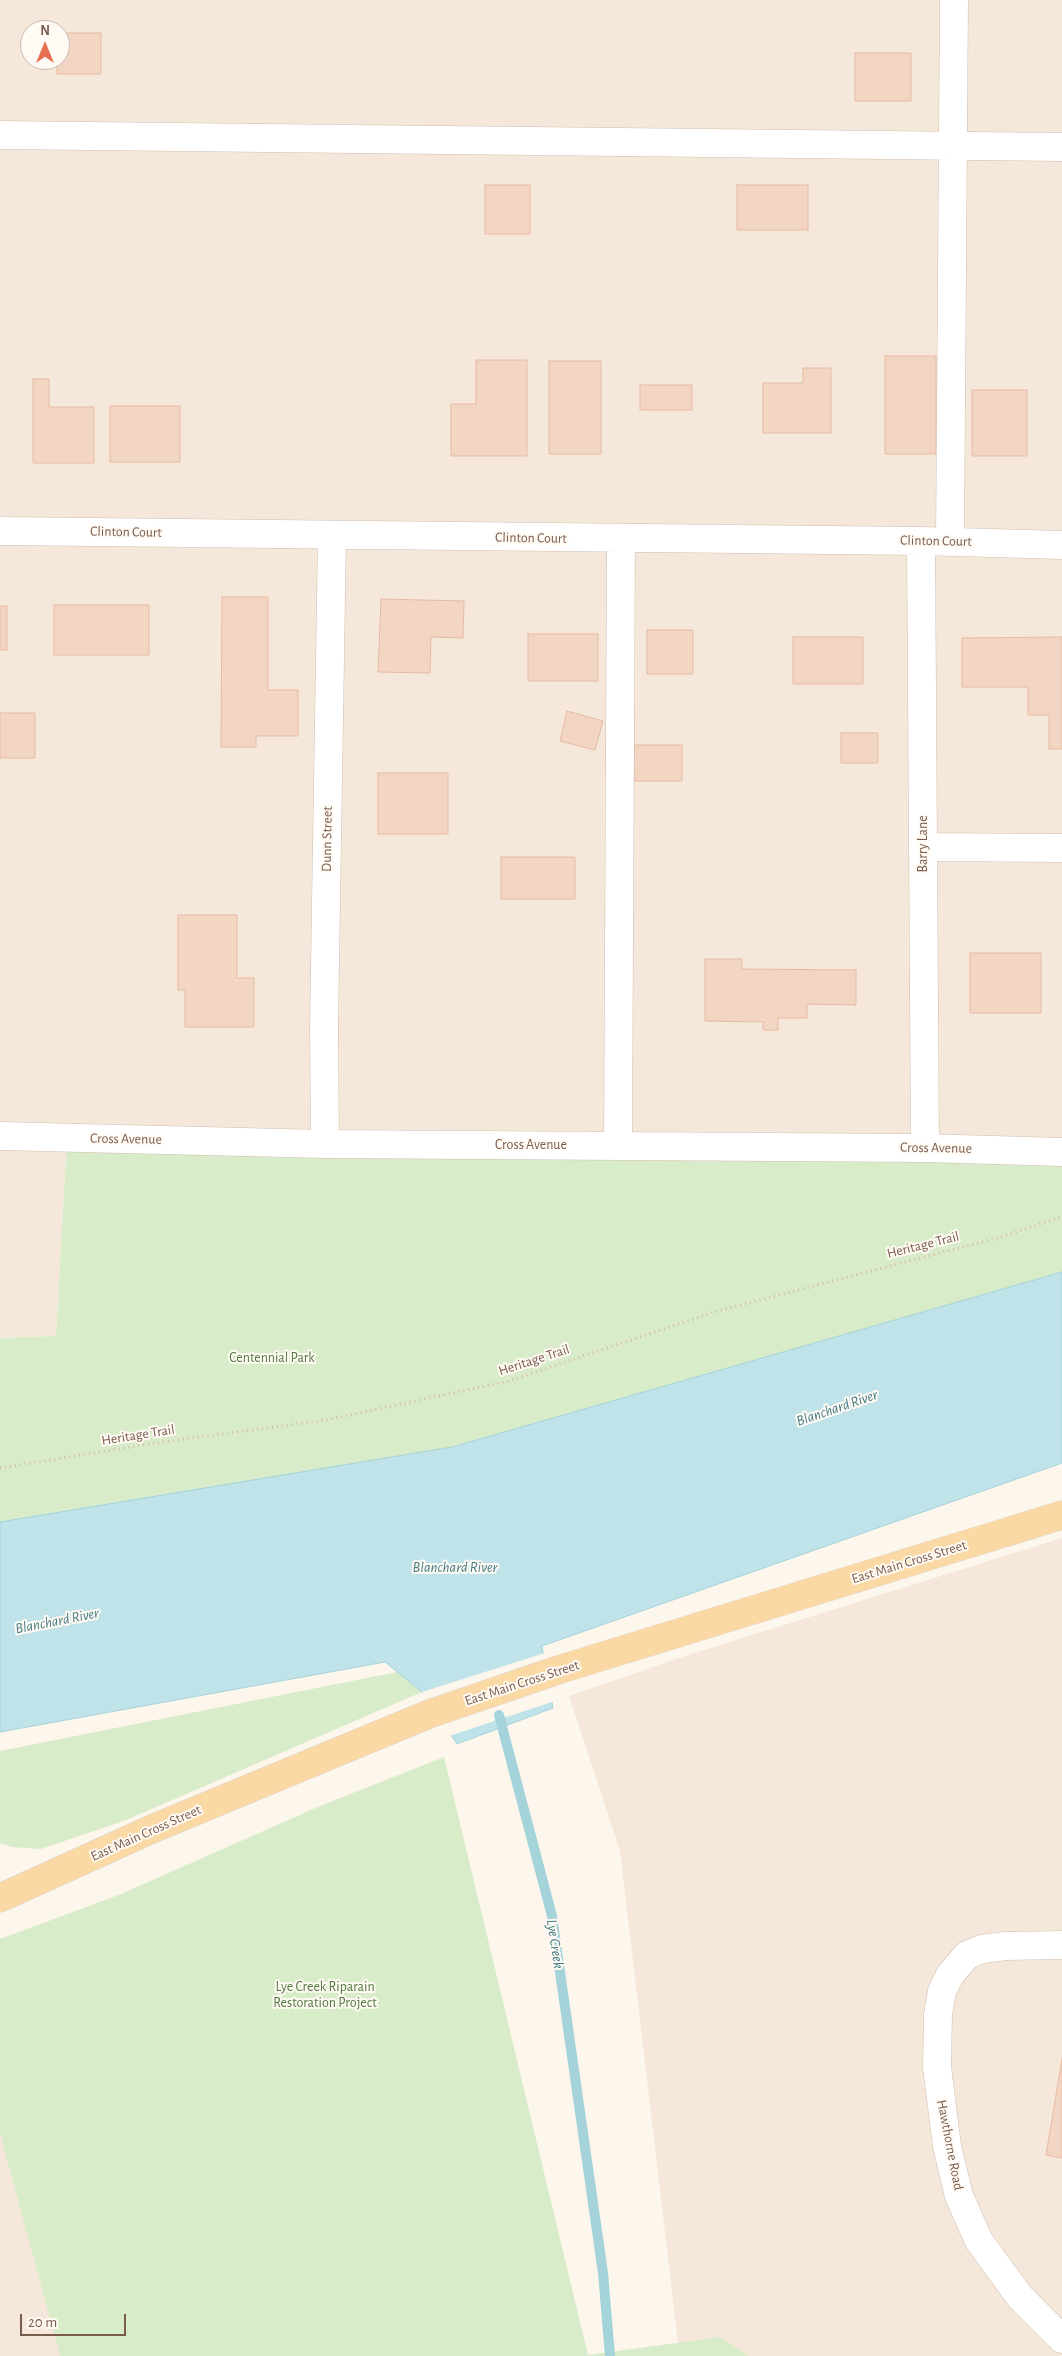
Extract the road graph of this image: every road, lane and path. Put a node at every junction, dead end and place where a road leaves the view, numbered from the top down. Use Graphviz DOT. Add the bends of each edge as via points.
graph roads {
  1 [pos="954,0"];
  2 [pos="0,135"];
  3 [pos="953,146"];
  4 [pos="1062,147"];
  5 [pos="0,531"];
  6 [pos="332,535"];
  7 [pos="621,539"];
  8 [pos="921,541"];
  9 [pos="950,541"];
  10 [pos="1062,545"];
  11 [pos="923,847"];
  12 [pos="1062,848"];
  13 [pos="0,1136"];
  14 [pos="325,1144"];
  15 [pos="618,1145"];
  16 [pos="925,1148"];
  17 [pos="1062,1152"];
  18 [pos="1062,1217"];
  19 [pos="0,1468"];
  20 [pos="1062,1515"];
  21 [pos="0,1898"];
  22 [pos="1062,1945"];
  23 [pos="1062,2339"];
  1 -- 3 [label="street"];
  2 -- 3 [label="street"];
  3 -- 4 [label="street"];
  3 -- 9 [label="street"];
  5 -- 6 [label="street, Clinton Court"];
  6 -- 7 [label="street, Clinton Court"];
  6 -- 14 [label="street, Dunn Street"];
  7 -- 8 [label="street, Clinton Court"];
  7 -- 15 [label="street"];
  8 -- 9 [label="street, Clinton Court"];
  8 -- 11 [label="street, Barry Lane"];
  9 -- 10 [label="street, Clinton Court"];
  11 -- 12 [label="street"];
  11 -- 16 [label="street, Barry Lane"];
  13 -- 14 [label="street, Cross Avenue"];
  14 -- 15 [label="street, Cross Avenue"];
  15 -- 16 [label="street, Cross Avenue"];
  16 -- 17 [label="street, Cross Avenue"];
  18 -- 19 [label="path, Heritage Trail" via="997,1238 714,1312 508,1381 326,1420"];
  20 -- 21 [label="main road, East Main Cross Street" via="560,1670 429,1714 152,1829"];
  22 -- 23 [label="street, Hawthorne Road" via="1005,1946 967,1955 950,1975 942,1991 937,2067 947,2146 959,2196 979,2241 1020,2297"];
}
